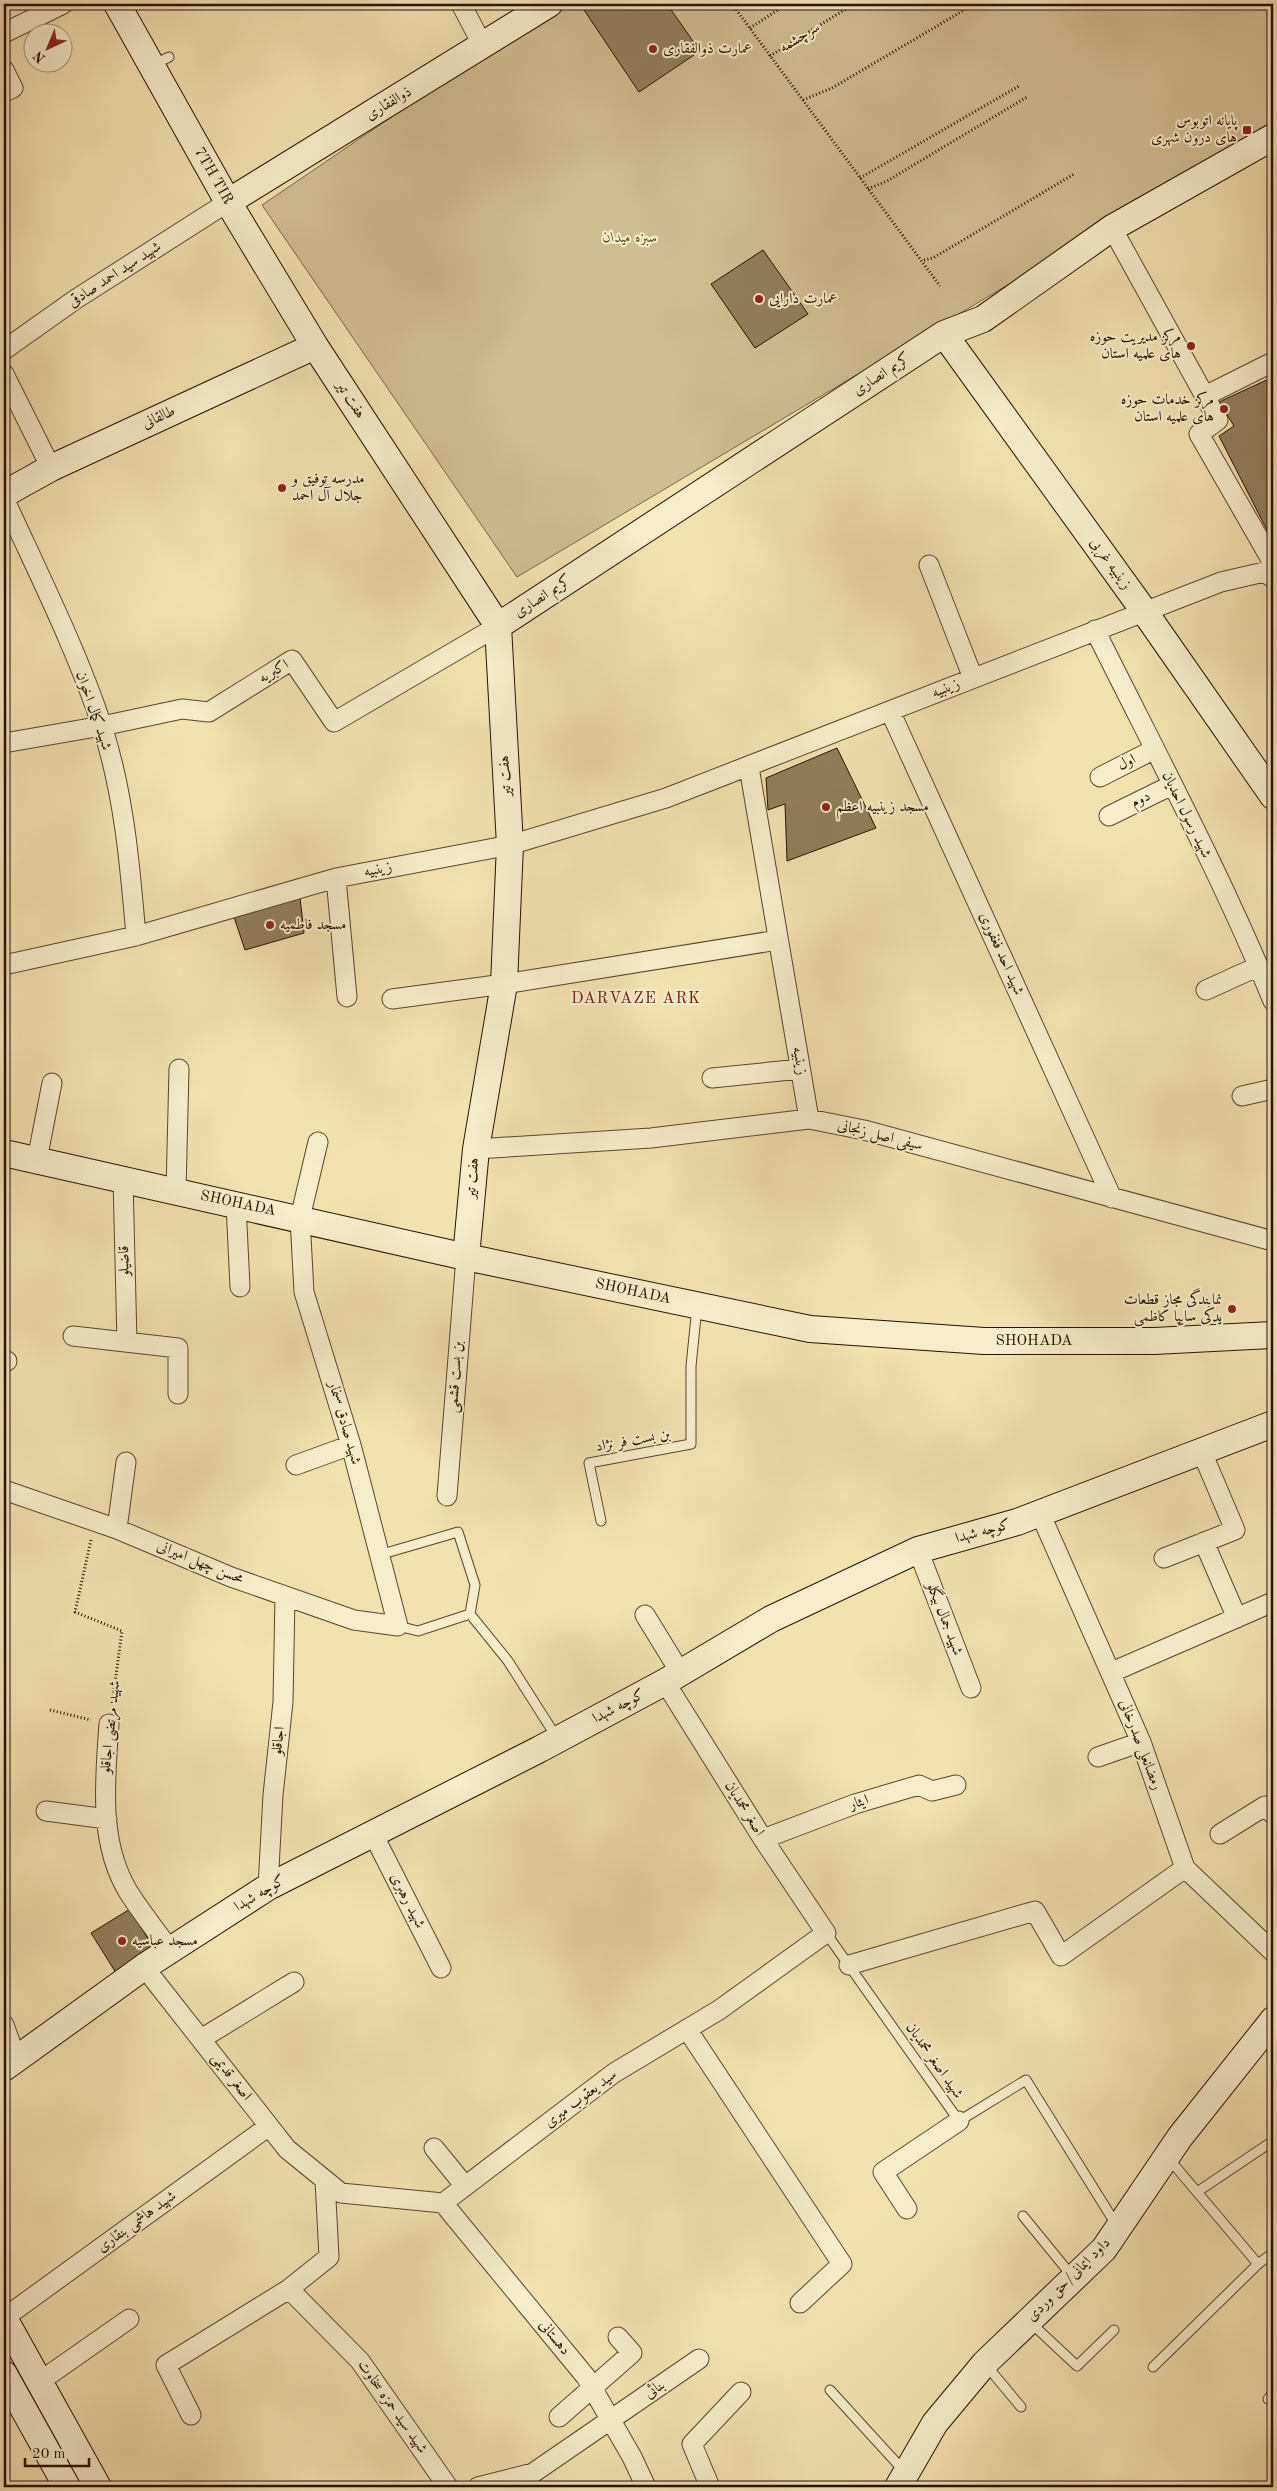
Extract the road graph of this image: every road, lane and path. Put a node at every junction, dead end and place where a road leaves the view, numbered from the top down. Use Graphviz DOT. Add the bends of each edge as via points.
graph roads {
  1 [pos="63,4"];
  2 [pos="462,4"];
  3 [pos="549,4"];
  4 [pos="732,4"];
  5 [pos="787,4"];
  6 [pos="854,4"];
  7 [pos="120,5"];
  8 [pos="972,6"];
  9 [pos="750,28"];
  10 [pos="4,33"];
  11 [pos="483,46"];
  12 [pos="770,56"];
  13 [pos="4,70"];
  14 [pos="1018,86"];
  15 [pos="4,92"];
  16 [pos="1028,97"];
  17 [pos="803,100"];
  18 [pos="1273,137"];
  19 [pos="1074,174"];
  20 [pos="860,178"];
  21 [pos="868,189"];
  22 [pos="231,200"];
  23 [pos="1112,228"];
  24 [pos="924,260"];
  25 [pos="940,286"];
  26 [pos="944,334"];
  27 [pos="315,346"];
  28 [pos="4,350"];
  29 [pos="1273,362"];
  30 [pos="4,374"];
  31 [pos="1205,396"];
  32 [pos="50,468"];
  33 [pos="4,494"];
  34 [pos="4,498"];
  35 [pos="1273,563"];
  36 [pos="929,565"];
  37 [pos="1273,578"];
  38 [pos="1144,611"];
  39 [pos="502,624"];
  40 [pos="1095,630"];
  41 [pos="973,678"];
  42 [pos="890,711"];
  43 [pos="102,726"];
  44 [pos="4,743"];
  45 [pos="1154,749"];
  46 [pos="749,767"];
  47 [pos="1100,777"];
  48 [pos="1172,784"];
  49 [pos="1273,796"];
  50 [pos="1109,816"];
  51 [pos="510,845"];
  52 [pos="336,878"];
  53 [pos="136,936"];
  54 [pos="778,940"];
  55 [pos="4,965"];
  56 [pos="1259,966"];
  57 [pos="504,984"];
  58 [pos="1206,990"];
  59 [pos="347,997"];
  60 [pos="392,999"];
  61 [pos="1273,1001"];
  62 [pos="800,1069"];
  63 [pos="179,1070"];
  64 [pos="712,1078"];
  65 [pos="52,1083"];
  66 [pos="1273,1089"];
  67 [pos="1242,1096"];
  68 [pos="809,1119"];
  69 [pos="318,1142"];
  70 [pos="476,1148"];
  71 [pos="4,1153"];
  72 [pos="37,1160"];
  73 [pos="123,1179"];
  74 [pos="176,1191"];
  75 [pos="1112,1198"];
  76 [pos="236,1204"];
  77 [pos="300,1218"];
  78 [pos="1273,1241"];
  79 [pos="466,1257"];
  80 [pos="240,1287"];
  81 [pos="697,1305"];
  82 [pos="1273,1335"];
  83 [pos="73,1336"];
  84 [pos="127,1342"];
  85 [pos="178,1394"];
  86 [pos="1273,1424"];
  87 [pos="351,1445"];
  88 [pos="1201,1450"];
  89 [pos="126,1462"];
  90 [pos="296,1465"];
  91 [pos="4,1490"];
  92 [pos="448,1496"];
  93 [pos="1040,1513"];
  94 [pos="601,1521"];
  95 [pos="95,1522"];
  96 [pos="117,1530"];
  97 [pos="1204,1542"];
  98 [pos="918,1550"];
  99 [pos="379,1555"];
  100 [pos="1164,1558"];
  101 [pos="285,1596"];
  102 [pos="1273,1604"];
  103 [pos="470,1614"];
  104 [pos="645,1614"];
  105 [pos="1237,1618"];
  106 [pos="398,1626"];
  107 [pos="1112,1672"];
  108 [pos="673,1677"];
  109 [pos="971,1688"];
  110 [pos="50,1710"];
  111 [pos="109,1724"];
  112 [pos="558,1740"];
  113 [pos="1141,1742"];
  114 [pos="1098,1757"];
  115 [pos="956,1785"];
  116 [pos="46,1811"];
  117 [pos="1273,1814"];
  118 [pos="107,1819"];
  119 [pos="373,1834"];
  120 [pos="1220,1834"];
  121 [pos="763,1839"];
  122 [pos="1185,1868"];
  123 [pos="268,1887"];
  124 [pos="826,1933"];
  125 [pos="170,1950"];
  126 [pos="1273,1952"];
  127 [pos="849,1965"];
  128 [pos="144,1967"];
  129 [pos="441,1968"];
  130 [pos="294,1982"];
  131 [pos="1273,2020"];
  132 [pos="4,2025"];
  133 [pos="687,2029"];
  134 [pos="201,2038"];
  135 [pos="10,2063"];
  136 [pos="959,2121"];
  137 [pos="269,2126"];
  138 [pos="1273,2141"];
  139 [pos="434,2148"];
  140 [pos="1167,2156"];
  141 [pos="324,2180"];
  142 [pos="465,2186"];
  143 [pos="1197,2192"];
  144 [pos="443,2203"];
  145 [pos="907,2209"];
  146 [pos="1023,2216"];
  147 [pos="1118,2228"];
  148 [pos="1273,2253"];
  149 [pos="1258,2264"];
  150 [pos="1074,2278"];
  151 [pos="289,2289"];
  152 [pos="800,2303"];
  153 [pos="4,2318"];
  154 [pos="129,2319"];
  155 [pos="1029,2321"];
  156 [pos="1114,2330"];
  157 [pos="618,2337"];
  158 [pos="698,2359"];
  159 [pos="985,2363"];
  160 [pos="1153,2367"];
  161 [pos="4,2374"];
  162 [pos="39,2382"];
  163 [pos="592,2388"];
  164 [pos="830,2390"];
  165 [pos="741,2392"];
  166 [pos="1021,2407"];
  167 [pos="191,2415"];
  168 [pos="558,2416"];
  169 [pos="611,2421"];
  170 [pos="902,2480"];
  171 [pos="68,2487"];
  172 [pos="98,2487"];
  173 [pos="448,2487"];
  174 [pos="478,2487"];
  175 [pos="646,2487"];
  176 [pos="710,2487"];
  1 -- 10 [label="street"];
  2 -- 11 [label="street"];
  3 -- 11 [label="main road, ذوالفقاری"];
  4 -- 9 [label="path"];
  5 -- 9 [label="path"];
  6 -- 12 [label="path, سرچشمه"];
  7 -- 22 [label="main road, 7TH TIR" via="160,62"];
  8 -- 17 [label="path" via="832,88"];
  9 -- 12 [label="path"];
  11 -- 22 [label="main road, ذوالفقاری"];
  12 -- 17 [label="path"];
  13 -- 15 [label="street" via="12,88"];
  14 -- 20 [label="path"];
  16 -- 21 [label="path" via="887,181"];
  17 -- 20 [label="path"];
  18 -- 23 [label="main road, کریم انصاری"];
  19 -- 24 [label="path" via="933,258"];
  20 -- 21 [label="path"];
  21 -- 25 [label="path"];
  22 -- 27 [label="main road, 7TH TIR"];
  22 -- 28 [label="street, شهید سید احمد صادقی" via="76,299"];
  22 -- 39 [label="main road"];
  23 -- 26 [label="main road, کریم انصاری" via="983,319"];
  23 -- 31 [label="street"];
  26 -- 38 [label="main road, زینبیه غربی"];
  26 -- 39 [label="main road, کریم انصاری"];
  27 -- 32 [label="main road, طالقانی"];
  27 -- 39 [label="main road, هفت تیر"];
  29 -- 31 [label="street"];
  30 -- 32 [label="street"];
  31 -- 35 [label="street" via="1218,420 1199,434"];
  32 -- 33 [label="main road, طالقانی"];
  34 -- 43 [label="street, شهید کمال اخوان"];
  36 -- 41 [label="street"];
  37 -- 38 [label="street, زینبیه" via="1264,572 1221,582"];
  38 -- 40 [label="street, زینبیه"];
  38 -- 49 [label="main road, زینبیه غربی"];
  39 -- 43 [label="street, اکبریه" via="334,722 292,660 208,712 182,709"];
  39 -- 51 [label="main road, هفت تیر"];
  40 -- 41 [label="street, زینبیه"];
  40 -- 45 [label="street, شهید رسول احدیان"];
  41 -- 42 [label="street, زینبیه"];
  42 -- 46 [label="street, زینبیه"];
  42 -- 75 [label="street, شهید احد فغفوری"];
  43 -- 44 [label="street, اکبریه"];
  43 -- 53 [label="street, شهید کمال اخوان" via="126,832"];
  45 -- 47 [label="street, اول"];
  45 -- 48 [label="street, شهید رسول احدیان"];
  46 -- 51 [label="street, زینبیه" via="666,798"];
  46 -- 54 [label="street, زینبیه"];
  48 -- 50 [label="street, دوم"];
  48 -- 56 [label="street, شهید رسول احدیان"];
  51 -- 52 [label="street, زینبیه"];
  51 -- 57 [label="main road, هفت تیر"];
  52 -- 53 [label="street, زینبیه"];
  52 -- 59 [label="street"];
  53 -- 55 [label="street, زینبیه"];
  54 -- 57 [label="street"];
  54 -- 62 [label="street, زینبیه"];
  56 -- 58 [label="street"];
  56 -- 61 [label="street, شهید رسول احدیان"];
  57 -- 60 [label="street"];
  57 -- 70 [label="main road, هفت تیر"];
  62 -- 64 [label="street"];
  62 -- 68 [label="street, زینبیه"];
  63 -- 74 [label="street"];
  65 -- 72 [label="street"];
  66 -- 67 [label="street"];
  68 -- 70 [label="street, سیفی اصل زنجانی" via="651,1138"];
  68 -- 75 [label="street, سیفی اصل زنجانی" via="874,1133"];
  69 -- 77 [label="street, شهید صادق سنمار"];
  70 -- 79 [label="main road, هفت تیر"];
  71 -- 72 [label="main road, SHOHADA"];
  72 -- 73 [label="main road, SHOHADA"];
  73 -- 74 [label="main road, SHOHADA"];
  73 -- 84 [label="street, قاضیلو"];
  74 -- 76 [label="main road, SHOHADA"];
  75 -- 78 [label="street, سیفی اصل زنجانی"];
  76 -- 77 [label="main road, SHOHADA"];
  76 -- 80 [label="street"];
  77 -- 79 [label="main road, SHOHADA"];
  77 -- 87 [label="street, شهید صادق سنمار" via="304,1292"];
  79 -- 81 [label="main road, SHOHADA"];
  79 -- 92 [label="street, بن بست قشمی"];
  81 -- 82 [label="main road, SHOHADA" via="810,1329 984,1341 1154,1341"];
  81 -- 94 [label="lane, بن بست فر نژاد" via="690,1366 691,1444 589,1463"];
  83 -- 84 [label="street"];
  84 -- 85 [label="street" via="178,1348"];
  86 -- 88 [label="main road, کوچه شهدا"];
  87 -- 90 [label="street"];
  87 -- 99 [label="street, شهید صادق سنمار"];
  88 -- 93 [label="main road, کوچه شهدا"];
  88 -- 97 [label="street" via="1235,1530"];
  89 -- 96 [label="street"];
  91 -- 95 [label="street, محسن چهل امیرانی"];
  93 -- 98 [label="main road, کوچه شهدا"];
  93 -- 107 [label="street, رمضانعلی صدرخانی"];
  95 -- 96 [label="street, محسن چهل امیرانی"];
  95 -- 111 [label="path, شهید مرتضی اجاقلو" via="75,1612 122,1631"];
  96 -- 101 [label="street, محسن چهل امیرانی"];
  97 -- 100 [label="street"];
  97 -- 105 [label="street"];
  98 -- 108 [label="main road, کوچه شهدا" via="771,1618"];
  98 -- 109 [label="street, شهید جمال بیگلو"];
  99 -- 103 [label="lane" via="458,1532 475,1585"];
  99 -- 106 [label="street, شهید صادق سنمار"];
  101 -- 106 [label="street, محسن چهل امیرانی" via="354,1620"];
  101 -- 123 [label="street, اجاقلو" via="283,1702"];
  102 -- 105 [label="street"];
  103 -- 106 [label="lane" via="418,1631"];
  103 -- 112 [label="lane" via="508,1661"];
  104 -- 108 [label="street, اصغر محمدیان"];
  105 -- 107 [label="street"];
  107 -- 113 [label="street, رمضانعلی صدرخانی"];
  108 -- 112 [label="main road, کوچه شهدا"];
  108 -- 121 [label="street, اصغر محمدیان"];
  110 -- 111 [label="path"];
  111 -- 118 [label="street, شهید مرتضی اجاقلو" via="105,1775"];
  112 -- 119 [label="main road, کوچه شهدا"];
  113 -- 114 [label="street"];
  113 -- 122 [label="street, رمضانعلی صدرخانی"];
  115 -- 121 [label="street, ایثار" via="932,1791 919,1785 855,1804"];
  116 -- 118 [label="street"];
  117 -- 120 [label="street" via="1265,1806"];
  118 -- 125 [label="street, شهید مرتضی اجاقلو" via="107,1836 128,1892"];
  119 -- 123 [label="main road, کوچه شهدا"];
  119 -- 129 [label="street, شهید رهبری"];
  121 -- 124 [label="street, اصغر محمدیان"];
  122 -- 126 [label="street, رمضانعلی صدرخانی"];
  122 -- 127 [label="street" via="1061,1956 1035,1911"];
  123 -- 125 [label="main road, کوچه شهدا"];
  124 -- 127 [label="lane, شهید اصغر محمدیان"];
  124 -- 133 [label="street, سید یعقوب میری" via="719,2010"];
  125 -- 128 [label="main road, کوچه شهدا"];
  127 -- 136 [label="lane, شهید اصغر محمدیان"];
  128 -- 134 [label="street, اصغر قدیمی"];
  128 -- 135 [label="main road, کوچه شهدا"];
  130 -- 134 [label="street"];
  131 -- 140 [label="main road, داود ایمانی/حق وردی"];
  132 -- 135 [label="street"];
  133 -- 142 [label="street, سید یعقوب میری" via="614,2073"];
  133 -- 152 [label="street" via="842,2264"];
  134 -- 137 [label="street, اصغر قدیمی"];
  136 -- 145 [label="street" via="883,2172"];
  136 -- 147 [label="lane, شهید اصغر محمدیان" via="1026,2080"];
  137 -- 141 [label="street, اصغر قدیمی" via="287,2148"];
  137 -- 153 [label="street, شهید هاشمی بنقاری"];
  138 -- 143 [label="lane"];
  139 -- 142 [label="street"];
  140 -- 143 [label="lane"];
  140 -- 147 [label="main road, داود ایمانی/حق وردی"];
  141 -- 144 [label="street" via="341,2193"];
  141 -- 151 [label="street" via="329,2257"];
  142 -- 144 [label="street, سید یعقوب میری"];
  143 -- 149 [label="lane"];
  144 -- 163 [label="street, دهستانی"];
  146 -- 150 [label="lane"];
  147 -- 150 [label="main road, داود ایمانی/حق وردی" via="1104,2250"];
  148 -- 149 [label="lane"];
  149 -- 160 [label="lane"];
  150 -- 155 [label="main road, داود ایمانی/حق وردی"];
  151 -- 167 [label="street" via="166,2365"];
  151 -- 173 [label="street, شهید سید حمزه سخاوت" via="360,2361"];
  153 -- 162 [label="main road"];
  154 -- 162 [label="street"];
  155 -- 156 [label="lane" via="1077,2366"];
  155 -- 159 [label="main road, داود ایمانی/حق وردی"];
  157 -- 163 [label="street" via="632,2353"];
  158 -- 169 [label="street, بنائی"];
  159 -- 166 [label="lane"];
  159 -- 170 [label="main road, داود ایمانی/حق وردی" via="935,2423"];
  161 -- 171 [label="main road"];
  162 -- 172 [label="main road"];
  163 -- 168 [label="street"];
  163 -- 169 [label="street, دهستانی"];
  164 -- 170 [label="lane"];
  165 -- 176 [label="street" via="692,2444"];
  169 -- 174 [label="street" via="533,2473"];
  169 -- 175 [label="street, دهستانی"];
}
